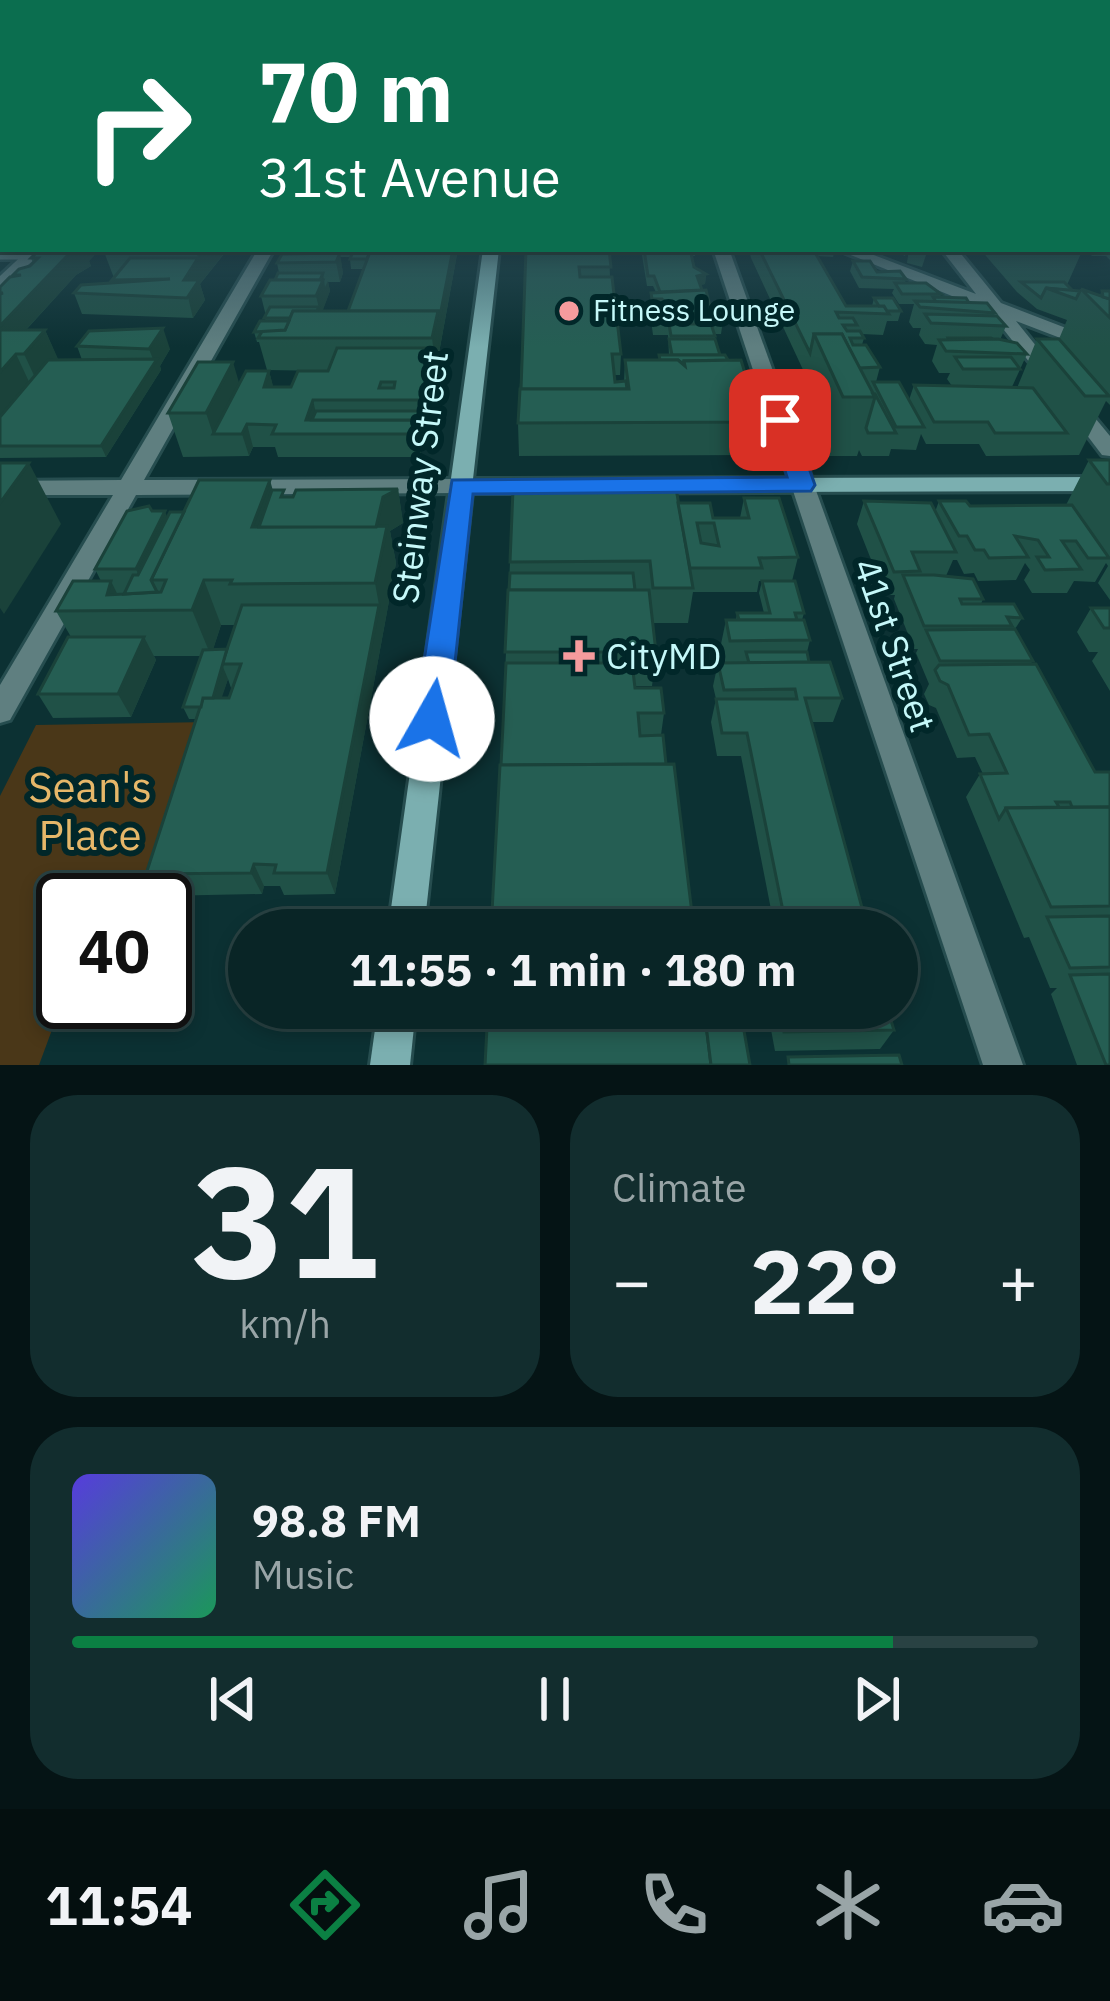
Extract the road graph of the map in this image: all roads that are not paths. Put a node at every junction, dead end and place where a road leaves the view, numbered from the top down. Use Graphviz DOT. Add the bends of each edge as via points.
graph roads {
  1 [pos="35,252"];
  2 [pos="264,252"];
  3 [pos="491,252"];
  4 [pos="722,252"];
  5 [pos="852,252"];
  6 [pos="951,252"];
  7 [pos="0,255"];
  8 [pos="0,285"];
  9 [pos="996,308"];
  10 [pos="1110,351"];
  11 [pos="1110,450"];
  12 [pos="1110,484"];
  13 [pos="802,485"];
  14 [pos="461,486"];
  15 [pos="129,487"];
  16 [pos="0,488"];
  17 [pos="0,711"];
  18 [pos="409,909"];
  19 [pos="394,1029"];
  20 [pos="390,1065"];
  21 [pos="1003,1065"];
  1 -- 7 [label="lane"];
  1 -- 8 [label="street"];
  2 -- 15 [label="street"];
  3 -- 14 [label="street, Steinway Street"];
  4 -- 13 [label="street, 41st Street"];
  5 -- 9 [label="street"];
  6 -- 9 [label="street"];
  9 -- 10 [label="street"];
  9 -- 11 [label="street"];
  12 -- 13 [label="street"];
  13 -- 14 [label="street"];
  13 -- 21 [label="street, 41st Street"];
  14 -- 15 [label="street"];
  14 -- 18 [label="street, Steinway Street"];
  15 -- 16 [label="street"];
  15 -- 17 [label="street"];
  19 -- 20 [label="street"];
}
